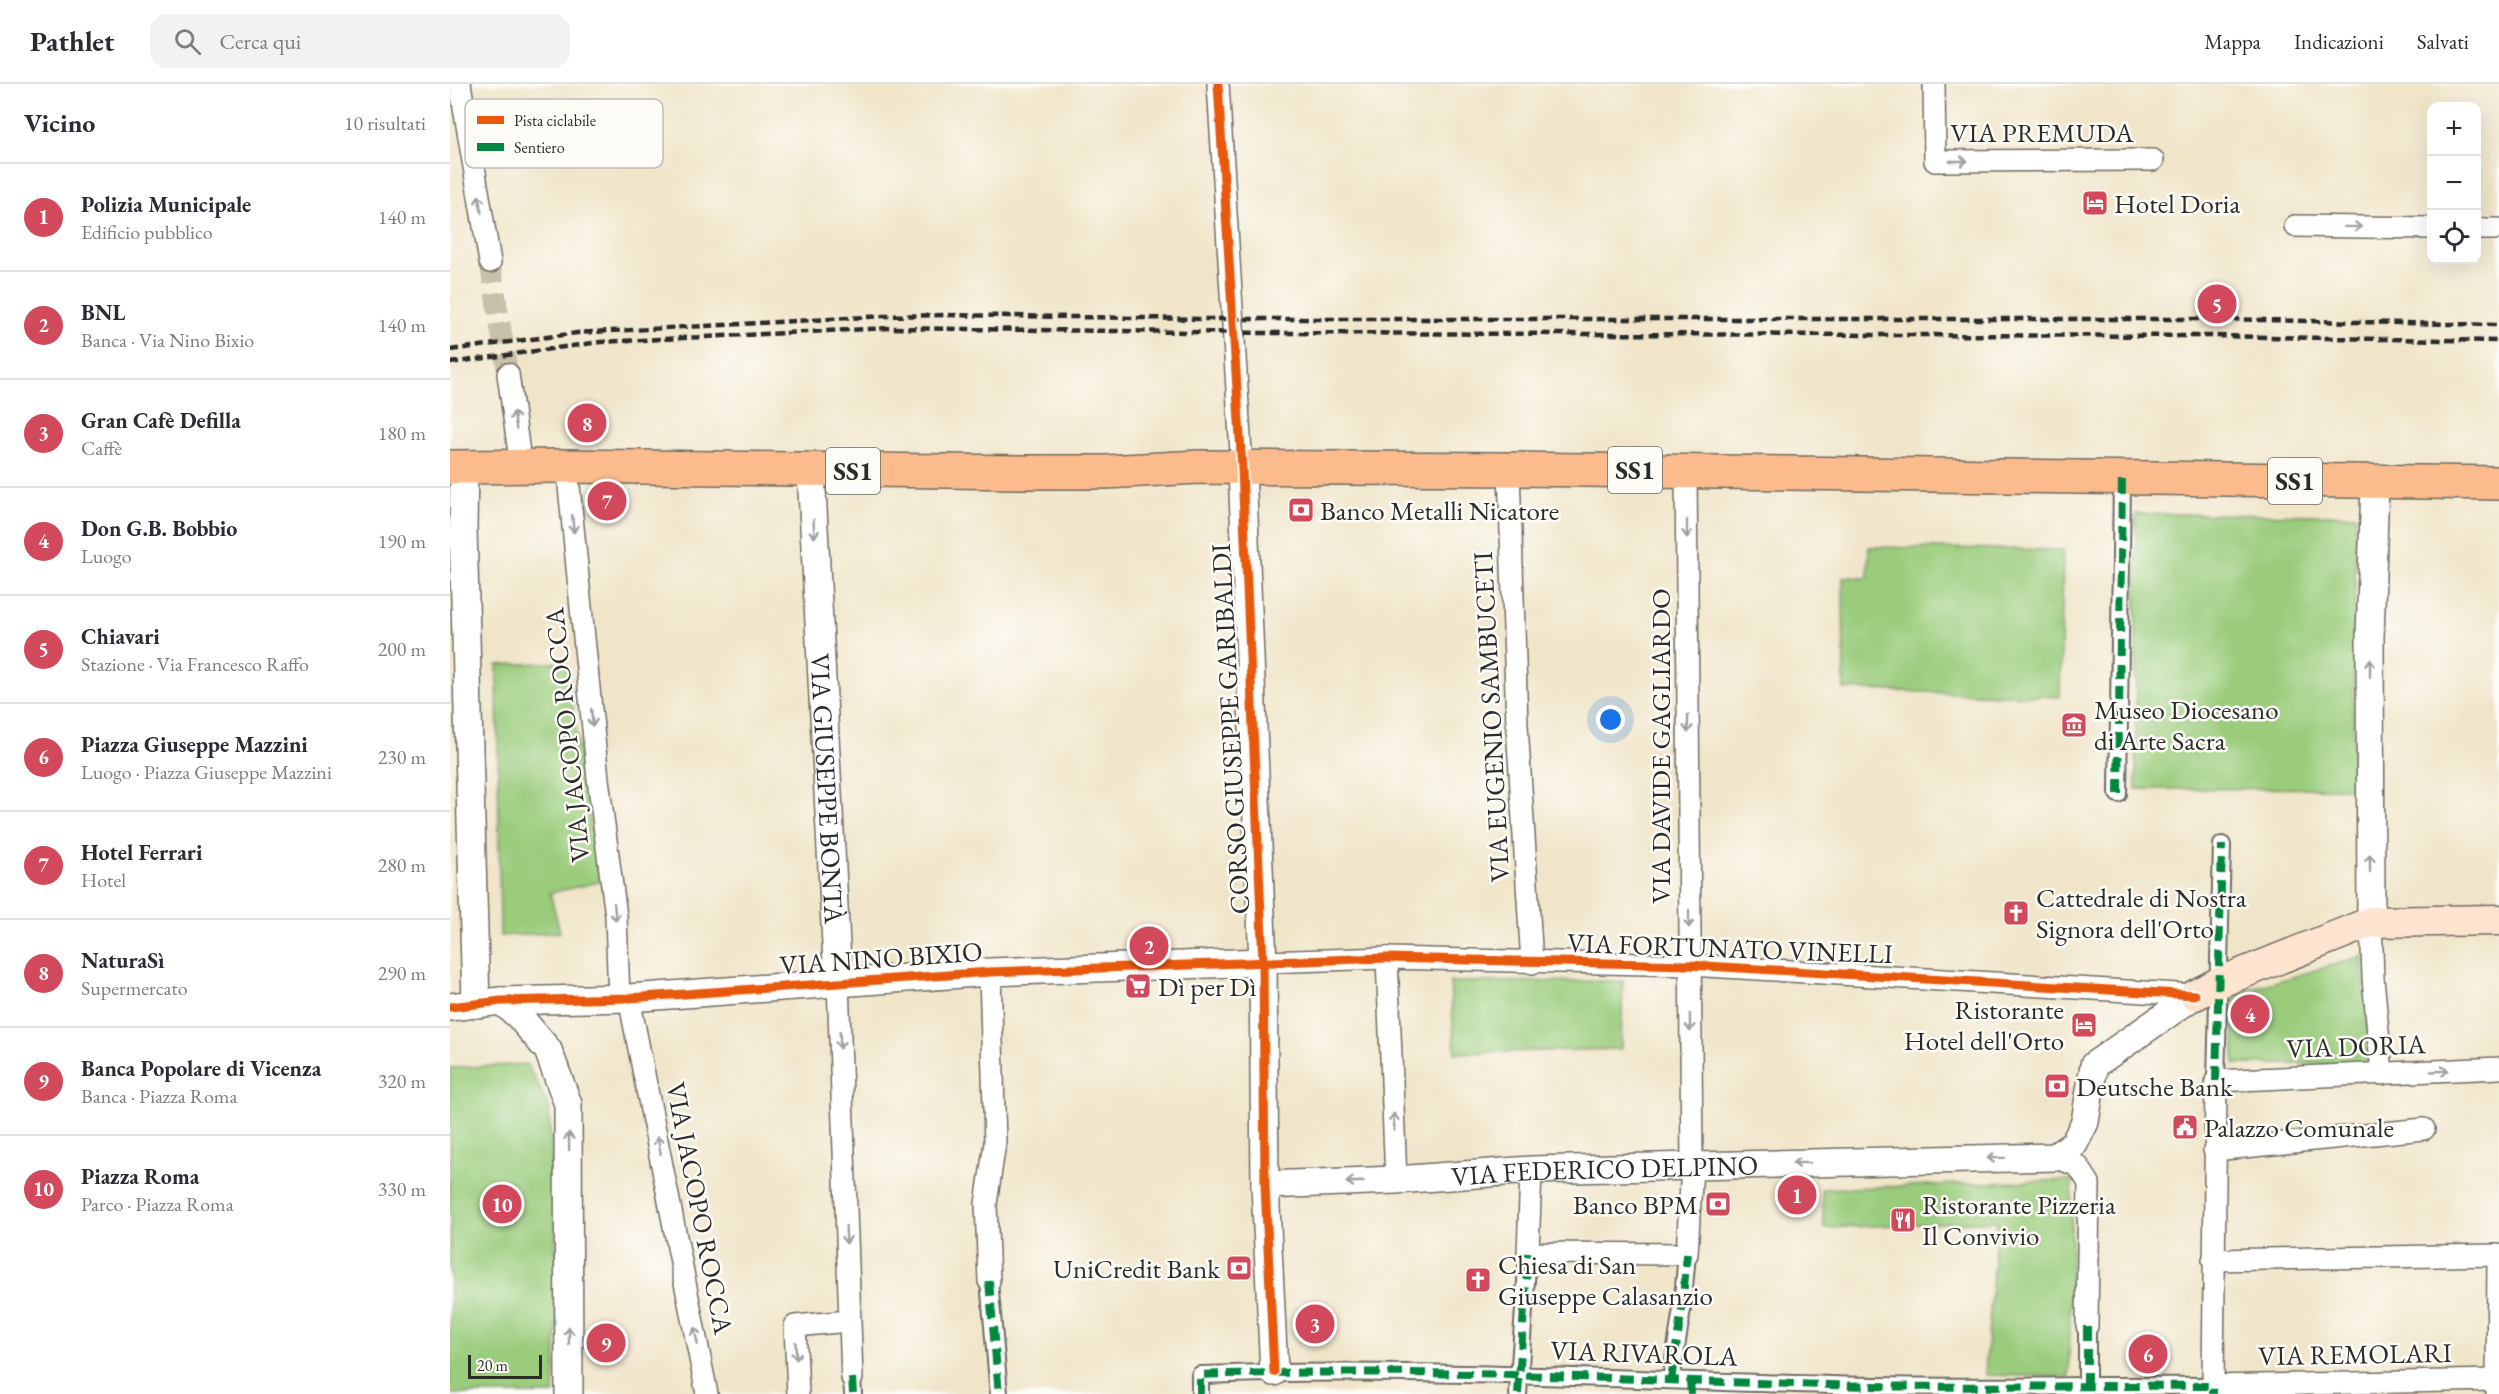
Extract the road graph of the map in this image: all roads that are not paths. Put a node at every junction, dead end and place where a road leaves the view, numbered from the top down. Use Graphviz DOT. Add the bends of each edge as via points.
graph roads {
  1 [pos="460,84"];
  2 [pos="1218,84"];
  3 [pos="1934,84"];
  4 [pos="465,114"];
  5 [pos="2153,160"];
  6 [pos="474,168"];
  7 [pos="2295,226"];
  8 [pos="2427,228"];
  9 [pos="2481,229"];
  10 [pos="2499,229"];
  11 [pos="490,262"];
  12 [pos="508,374"];
  13 [pos="567,466"];
  14 [pos="457,467"];
  15 [pos="521,467"];
  16 [pos="1242,469"];
  17 [pos="1509,469"];
  18 [pos="1686,470"];
  19 [pos="811,471"];
  20 [pos="2122,477"];
  21 [pos="2375,482"];
  22 [pos="2499,483"];
  23 [pos="2118,794"];
  24 [pos="2222,845"];
  25 [pos="2499,920"];
  26 [pos="2371,922"];
  27 [pos="1387,958"];
  28 [pos="1263,962"];
  29 [pos="1532,963"];
  30 [pos="1689,965"];
  31 [pos="990,972"];
  32 [pos="838,982"];
  33 [pos="2206,989"];
  34 [pos="624,999"];
  35 [pos="476,1004"];
  36 [pos="2499,1068"];
  37 [pos="2382,1074"];
  38 [pos="2216,1081"];
  39 [pos="2424,1129"];
  40 [pos="2214,1150"];
  41 [pos="2055,1156"];
  42 [pos="1692,1165"];
  43 [pos="1531,1170"];
  44 [pos="1396,1180"];
  45 [pos="1265,1185"];
  46 [pos="1528,1253"];
  47 [pos="1687,1254"];
  48 [pos="2498,1255"];
  49 [pos="2213,1260"];
  50 [pos="989,1281"];
  51 [pos="849,1322"];
  52 [pos="2087,1326"];
  53 [pos="1274,1372"];
  54 [pos="1518,1375"];
  55 [pos="1671,1380"];
  56 [pos="2087,1385"];
  57 [pos="852,1386"];
  58 [pos="1691,1387"];
  59 [pos="2497,1387"];
  60 [pos="1935,1390"];
  61 [pos="1985,1390"];
  62 [pos="2213,1390"];
  63 [pos="569,1394"];
  64 [pos="706,1394"];
  65 [pos="798,1394"];
  66 [pos="999,1394"];
  67 [pos="1200,1394"];
  68 [pos="1518,1394"];
  4 -- 1 [label="street, one-way"];
  2 -- 16 [label="street, CORSO GIUSEPPE GARIBALDI"];
  3 -- 5 [label="street, VIA PREMUDA, one-way" via="1935,161"];
  11 -- 6 [label="street, one-way"];
  7 -- 8 [label="street, one-way"];
  9 -- 10 [label="street"];
  15 -- 12 [label="street, one-way"];
  13 -- 15 [label="main road, SS1"];
  13 -- 19 [label="main road, SS1"];
  13 -- 34 [label="street, VIA JACOPO ROCCA, one-way"];
  14 -- 15 [label="main road, SS1"];
  14 -- 35 [label="street" via="463,528"];
  16 -- 17 [label="main road, SS1"];
  16 -- 19 [label="main road, SS1"];
  16 -- 28 [label="street, CORSO GIUSEPPE GARIBALDI"];
  17 -- 18 [label="main road, SS1"];
  17 -- 29 [label="street, VIA EUGENIO SAMBUCETI" via="1516,725"];
  18 -- 20 [label="main road, SS1"];
  18 -- 30 [label="street, VIA DAVIDE GAGLIARDO, one-way"];
  19 -- 32 [label="street, VIA GIUSEPPE BONTÀ, one-way"];
  20 -- 21 [label="main road, SS1"];
  20 -- 23 [label="street"];
  21 -- 22 [label="main road, SS1"];
  26 -- 21 [label="street, one-way" via="2370,638"];
  24 -- 33 [label="street"];
  25 -- 26 [label="main road"];
  26 -- 33 [label="main road"];
  26 -- 37 [label="street"];
  27 -- 28 [label="street, VIA FORTUNATO VINELLI"];
  27 -- 29 [label="street, VIA FORTUNATO VINELLI"];
  44 -- 27 [label="street, one-way"];
  28 -- 31 [label="street, VIA NINO BIXIO"];
  28 -- 45 [label="street, CORSO GIUSEPPE GARIBALDI"];
  29 -- 30 [label="street, VIA FORTUNATO VINELLI"];
  30 -- 33 [label="street, VIA FORTUNATO VINELLI"];
  30 -- 42 [label="street, VIA DAVIDE GAGLIARDO, one-way"];
  31 -- 32 [label="street, VIA NINO BIXIO"];
  31 -- 50 [label="street" via="995,1143 986,1204"];
  32 -- 34 [label="street, VIA NINO BIXIO"];
  32 -- 51 [label="street, VIA GIUSEPPE BONTÀ, one-way"];
  33 -- 38 [label="street"];
  33 -- 41 [label="street" via="2094,1065 2085,1122 2074,1144"];
  34 -- 35 [label="street, VIA NINO BIXIO"];
  64 -- 34 [label="street, VIA JACOPO ROCCA, one-way"];
  63 -- 35 [label="street, one-way" via="568,1104 548,1050 519,1016"];
  37 -- 36 [label="street, VIA DORIA, one-way"];
  37 -- 38 [label="street, VIA DORIA"];
  38 -- 40 [label="street"];
  39 -- 40 [label="street"];
  40 -- 49 [label="street"];
  41 -- 42 [label="street, VIA FEDERICO DELPINO, one-way"];
  41 -- 52 [label="street" via="2078,1166 2089,1183"];
  42 -- 43 [label="street, VIA FEDERICO DELPINO"];
  42 -- 47 [label="street, VIA DAVIDE GAGLIARDO"];
  43 -- 44 [label="street, VIA FEDERICO DELPINO"];
  43 -- 46 [label="street"];
  44 -- 45 [label="street, VIA FEDERICO DELPINO, one-way"];
  45 -- 53 [label="street, CORSO GIUSEPPE GARIBALDI"];
  46 -- 47 [label="street"];
  46 -- 54 [label="street"];
  47 -- 55 [label="street, VIA DAVIDE GAGLIARDO"];
  48 -- 49 [label="street"];
  48 -- 59 [label="street"];
  49 -- 62 [label="street"];
  50 -- 66 [label="street"];
  51 -- 57 [label="street, VIA GIUSEPPE BONTÀ"];
  51 -- 65 [label="street, one-way" via="795,1326"];
  52 -- 56 [label="street"];
  53 -- 54 [label="street, VIA RIVAROLA"];
  53 -- 67 [label="street, VIA RIVAROLA" via="1200,1375"];
  54 -- 55 [label="street, VIA RIVAROLA"];
  54 -- 68 [label="street"];
  55 -- 58 [label="street, VIA RIVAROLA"];
  56 -- 61 [label="street, VIA RIVAROLA"];
  56 -- 62 [label="street, VIA RIVAROLA"];
  58 -- 60 [label="street, VIA RIVAROLA" via="1834,1385"];
  59 -- 62 [label="street, VIA REMOLARI"];
  60 -- 61 [label="street, VIA RIVAROLA"];
}
